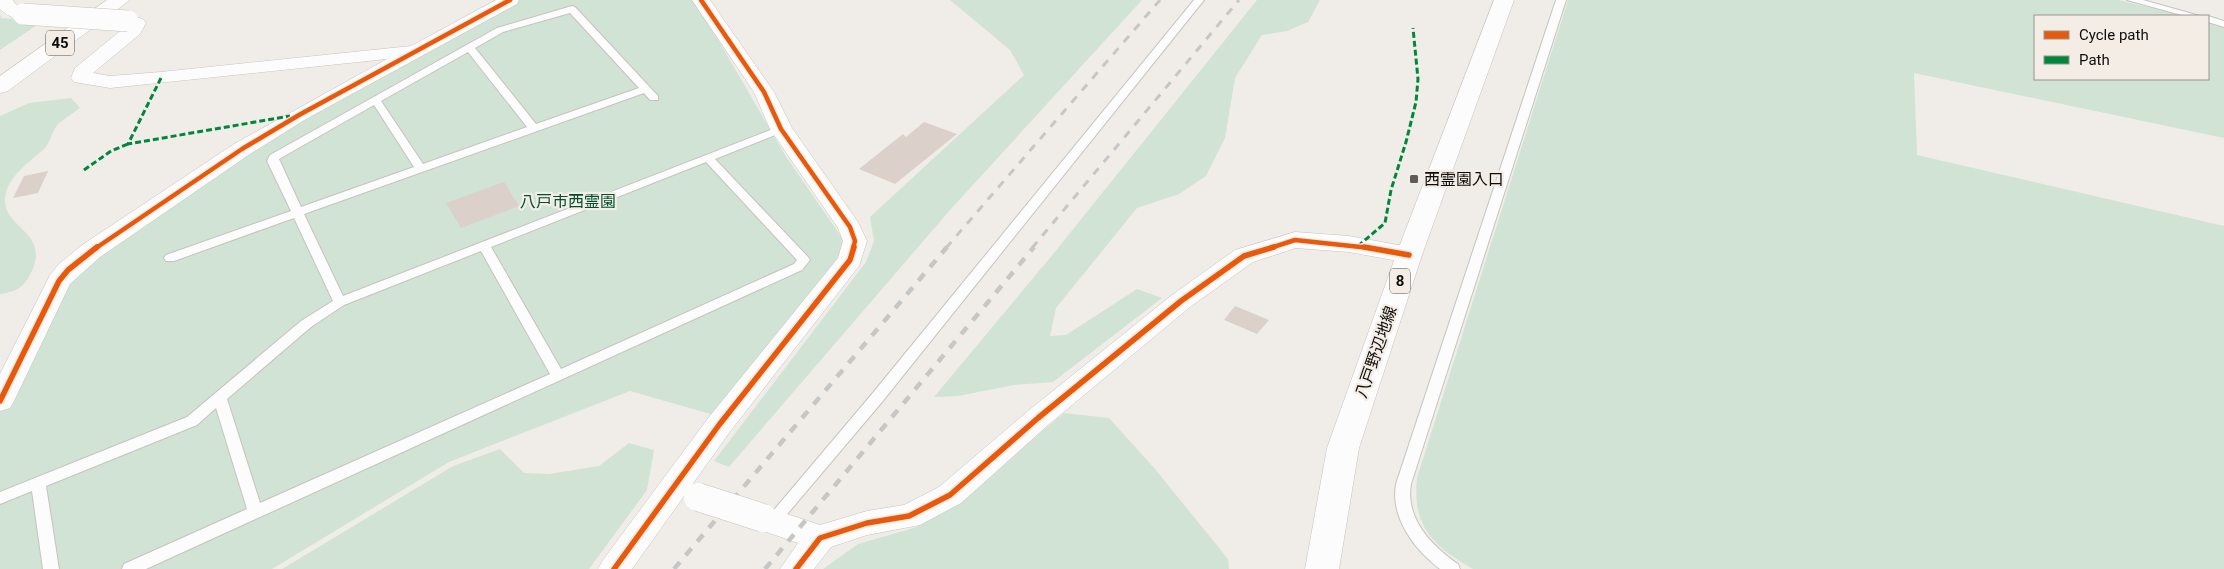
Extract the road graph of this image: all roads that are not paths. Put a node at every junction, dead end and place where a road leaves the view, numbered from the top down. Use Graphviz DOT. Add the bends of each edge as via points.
graph roads {
  1 [pos="4,0"];
  2 [pos="99,0"];
  3 [pos="120,0"];
  4 [pos="510,0"];
  5 [pos="701,0"];
  6 [pos="1198,0"];
  7 [pos="1504,0"];
  8 [pos="1561,0"];
  9 [pos="2132,0"];
  10 [pos="2191,15"];
  11 [pos="2209,19"];
  12 [pos="2224,24"];
  13 [pos="470,48"];
  14 [pos="420,50"];
  15 [pos="0,70"];
  16 [pos="0,86"];
  17 [pos="645,89"];
  18 [pos="654,98"];
  19 [pos="376,101"];
  20 [pos="533,128"];
  21 [pos="781,129"];
  22 [pos="708,158"];
  23 [pos="420,168"];
  24 [pos="297,212"];
  25 [pos="484,246"];
  26 [pos="1409,255"];
  27 [pos="170,258"];
  28 [pos="340,302"];
  29 [pos="558,376"];
  30 [pos="220,399"];
  31 [pos="0,401"];
  32 [pos="38,483"];
  33 [pos="685,493"];
  34 [pos="0,498"];
  35 [pos="256,513"];
  36 [pos="768,519"];
  37 [pos="820,538"];
  38 [pos="51,569"];
  39 [pos="130,569"];
  40 [pos="614,569"];
  41 [pos="796,569"];
  42 [pos="1322,569"];
  43 [pos="1452,569"];
  1 -- 14 [label="street, bridge" via="10,10 23,14 136,23 133,30 82,72 81,78 110,82"];
  2 -- 15 [label="main road, 45"];
  3 -- 16 [label="main road, 45"];
  4 -- 14 [label="street"];
  5 -- 21 [label="street" via="764,92"];
  6 -- 36 [label="lane" via="877,398"];
  7 -- 26 [label="main road, 八戸野辺地線 / 8"];
  8 -- 43 [label="lane" via="1407,473 1403,497 1408,520 1437,559"];
  9 -- 10 [label="lane"];
  11 -- 12 [label="lane"];
  13 -- 17 [label="lane" via="500,30 572,9"];
  13 -- 19 [label="lane"];
  13 -- 20 [label="lane"];
  14 -- 31 [label="street" via="242,149 154,206 68,270 54,289"];
  17 -- 18 [label="lane"];
  17 -- 20 [label="lane"];
  19 -- 23 [label="lane"];
  19 -- 24 [label="lane" via="274,157"];
  20 -- 23 [label="lane"];
  21 -- 22 [label="lane"];
  21 -- 33 [label="street" via="850,227 855,242 850,260 725,417"];
  22 -- 25 [label="lane"];
  22 -- 29 [label="lane" via="804,260 798,267"];
  23 -- 24 [label="lane"];
  24 -- 27 [label="lane"];
  24 -- 28 [label="lane"];
  25 -- 28 [label="lane"];
  25 -- 29 [label="lane"];
  26 -- 37 [label="street" via="1349,244 1295,240 1244,256 1166,313 950,495 909,516 867,523"];
  26 -- 42 [label="main road, 八戸野辺地線 / 8" via="1343,448"];
  28 -- 30 [label="lane" via="306,324"];
  29 -- 35 [label="lane"];
  30 -- 32 [label="lane" via="192,420"];
  30 -- 35 [label="lane"];
  32 -- 34 [label="lane"];
  32 -- 38 [label="lane"];
  33 -- 36 [label="street, bridge"];
  33 -- 40 [label="street"];
  35 -- 39 [label="lane"];
  36 -- 37 [label="street"];
  37 -- 41 [label="street"];
}
